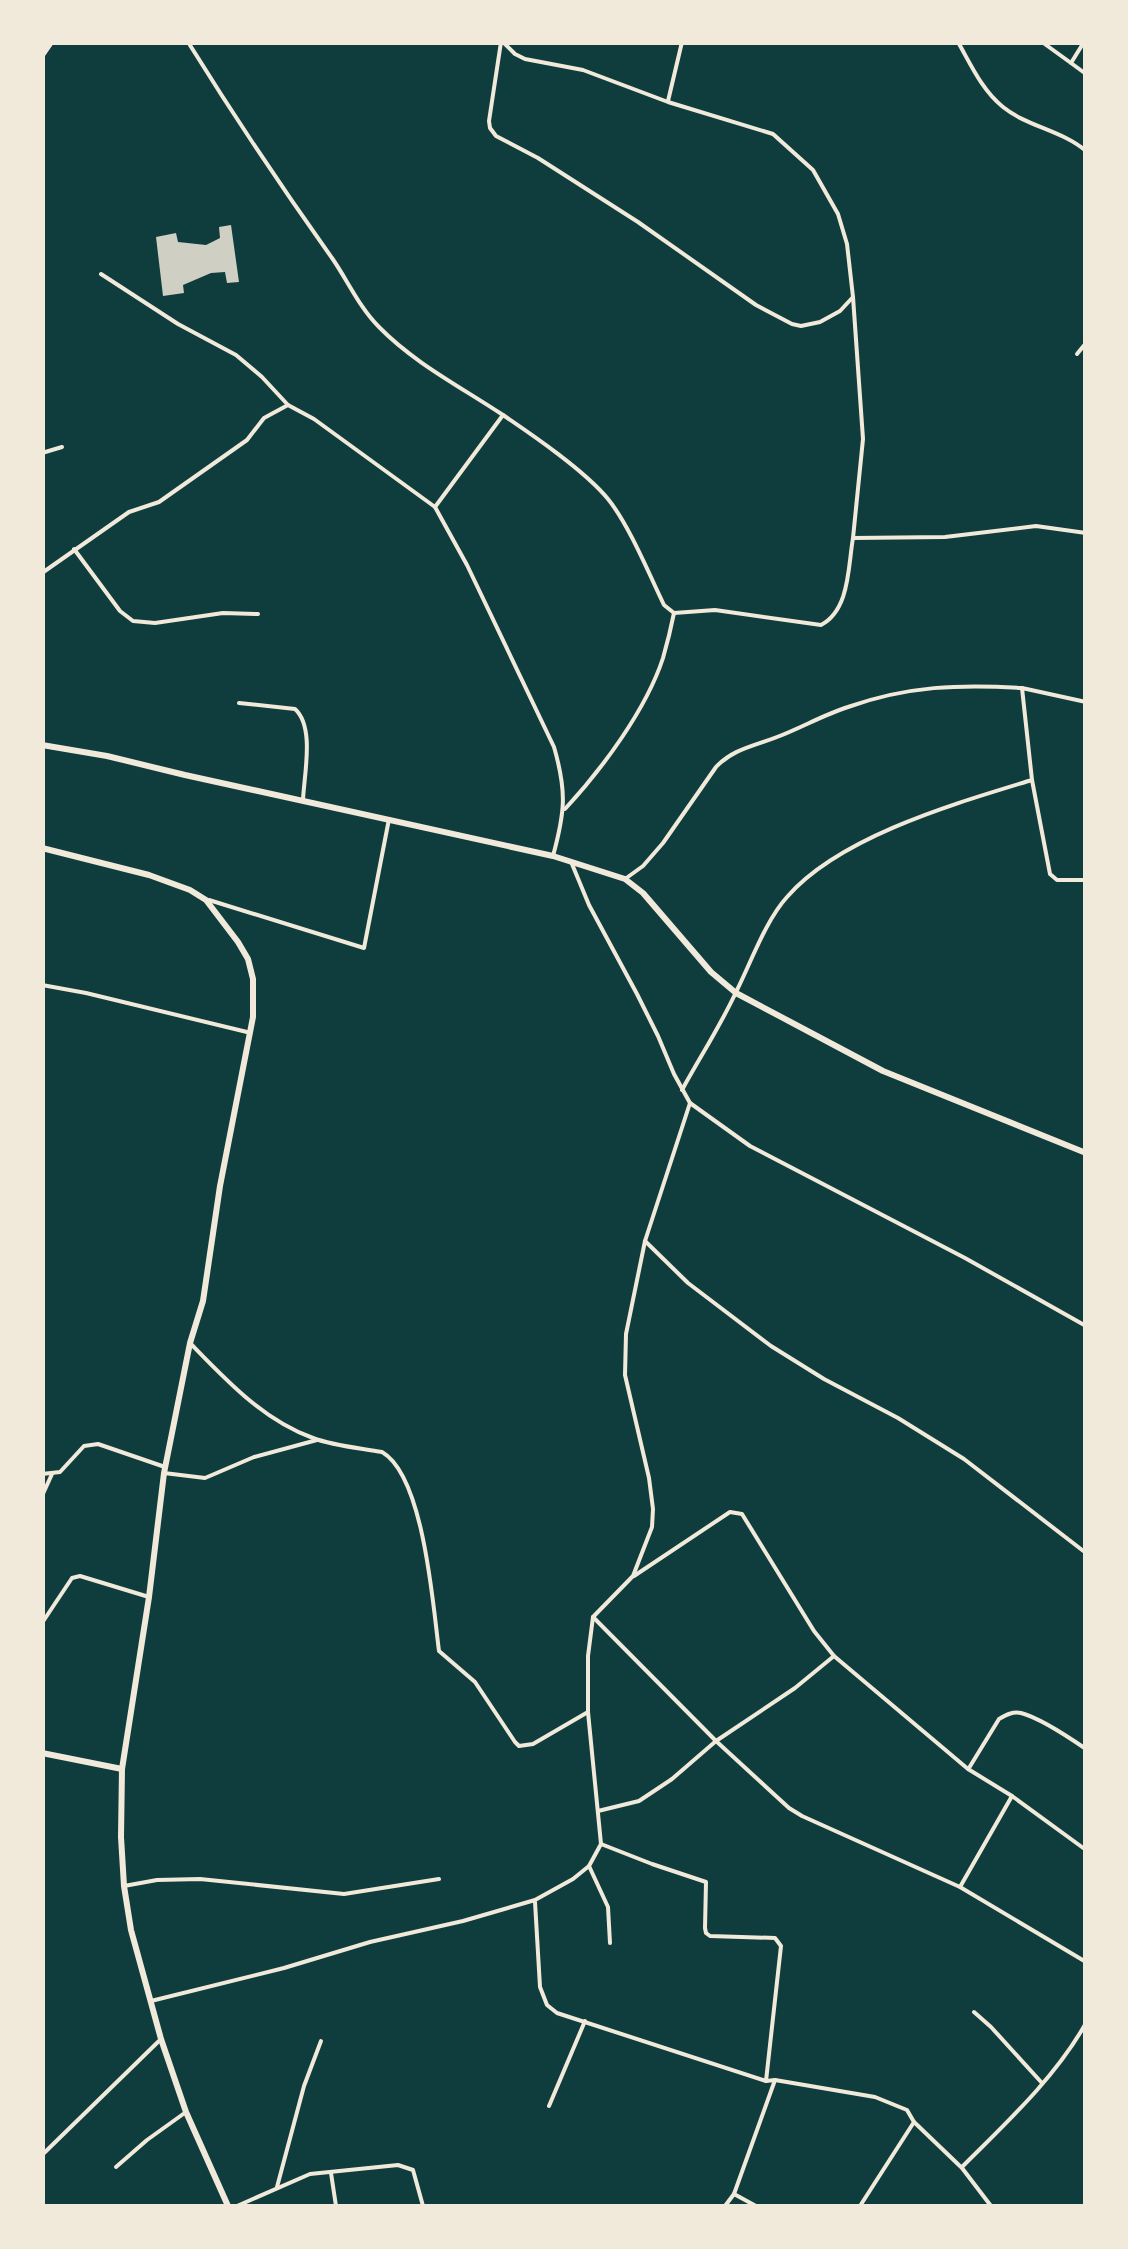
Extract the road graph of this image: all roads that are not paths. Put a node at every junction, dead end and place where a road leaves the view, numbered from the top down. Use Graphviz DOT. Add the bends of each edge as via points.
graph roads {
  1 [pos="188,42"];
  2 [pos="502,42"];
  3 [pos="682,42"];
  4 [pos="958,42"];
  5 [pos="1042,42"];
  6 [pos="1084,42"];
  7 [pos="1071,63"];
  8 [pos="1086,74"];
  9 [pos="668,102"];
  10 [pos="1086,151"];
  11 [pos="100,274"];
  12 [pos="853,297"];
  13 [pos="1086,343"];
  14 [pos="1076,354"];
  15 [pos="288,405"];
  16 [pos="503,414"];
  17 [pos="62,447"];
  18 [pos="42,453"];
  19 [pos="435,507"];
  20 [pos="1086,533"];
  21 [pos="853,538"];
  22 [pos="74,549"];
  23 [pos="42,573"];
  24 [pos="674,613"];
  25 [pos="258,614"];
  26 [pos="1022,688"];
  27 [pos="1086,702"];
  28 [pos="239,703"];
  29 [pos="42,746"];
  30 [pos="1032,780"];
  31 [pos="303,800"];
  32 [pos="564,810"];
  33 [pos="389,818"];
  34 [pos="42,851"];
  35 [pos="554,856"];
  36 [pos="570,860"];
  37 [pos="625,879"];
  38 [pos="1086,880"];
  39 [pos="206,900"];
  40 [pos="42,986"];
  41 [pos="736,993"];
  42 [pos="250,1032"];
  43 [pos="682,1090"];
  44 [pos="690,1103"];
  45 [pos="1086,1153"];
  46 [pos="645,1241"];
  47 [pos="1086,1326"];
  48 [pos="190,1343"];
  49 [pos="317,1440"];
  50 [pos="165,1470"];
  51 [pos="42,1474"];
  52 [pos="52,1474"];
  53 [pos="42,1496"];
  54 [pos="1086,1540"];
  55 [pos="1078,1546"];
  56 [pos="1086,1553"];
  57 [pos="634,1576"];
  58 [pos="149,1597"];
  59 [pos="594,1617"];
  60 [pos="42,1623"];
  61 [pos="834,1656"];
  62 [pos="588,1712"];
  63 [pos="716,1741"];
  64 [pos="1086,1748"];
  65 [pos="42,1752"];
  66 [pos="122,1769"];
  67 [pos="968,1769"];
  68 [pos="1012,1796"];
  69 [pos="598,1811"];
  70 [pos="601,1844"];
  71 [pos="1086,1850"];
  72 [pos="589,1866"];
  73 [pos="440,1879"];
  74 [pos="124,1886"];
  75 [pos="960,1887"];
  76 [pos="535,1900"];
  77 [pos="610,1943"];
  78 [pos="1086,1962"];
  79 [pos="151,2001"];
  80 [pos="974,2012"];
  81 [pos="586,2020"];
  82 [pos="1086,2023"];
  83 [pos="162,2039"];
  84 [pos="321,2041"];
  85 [pos="775,2080"];
  86 [pos="766,2081"];
  87 [pos="1042,2083"];
  88 [pos="549,2106"];
  89 [pos="186,2112"];
  90 [pos="914,2122"];
  91 [pos="42,2155"];
  92 [pos="116,2167"];
  93 [pos="962,2168"];
  94 [pos="331,2173"];
  95 [pos="277,2188"];
  96 [pos="734,2194"];
  97 [pos="228,2206"];
  98 [pos="237,2206"];
  99 [pos="336,2206"];
  100 [pos="423,2206"];
  101 [pos="726,2206"];
  102 [pos="756,2206"];
  103 [pos="860,2206"];
  104 [pos="990,2206"];
  1 -- 16 [label="street" via="364,311 421,362"];
  2 -- 9 [label="street" via="525,59 583,70"];
  2 -- 12 [label="street" via="489,121 496,136 792,324 820,322"];
  3 -- 9 [label="street"];
  4 -- 10 [label="street" via="1004,108"];
  5 -- 7 [label="street"];
  6 -- 7 [label="street"];
  7 -- 8 [label="street"];
  9 -- 12 [label="street" via="773,134 813,170 838,214"];
  11 -- 15 [label="street" via="236,355"];
  12 -- 21 [label="street" via="864,438"];
  13 -- 14 [label="street"];
  15 -- 19 [label="street"];
  15 -- 22 [label="street" via="158,502 129,512"];
  16 -- 19 [label="street"];
  16 -- 24 [label="street" via="608,498"];
  17 -- 18 [label="street"];
  19 -- 32 [label="street" via="554,747"];
  20 -- 21 [label="street" via="1036,526 945,537"];
  21 -- 24 [label="street" via="838,609 822,625 714,610"];
  22 -- 23 [label="street"];
  22 -- 25 [label="street" via="133,621"];
  24 -- 32 [label="street" via="650,688"];
  26 -- 27 [label="street"];
  26 -- 30 [label="street"];
  26 -- 37 [label="street" via="913,689 865,700 738,750 716,768 650,860"];
  28 -- 31 [label="street" via="300,713 307,736"];
  29 -- 31 [label="main road"];
  30 -- 38 [label="street" via="1050,874"];
  30 -- 41 [label="street" via="888,831 804,880 784,899"];
  31 -- 33 [label="main road"];
  32 -- 35 [label="street"];
  33 -- 35 [label="main road"];
  33 -- 39 [label="street" via="364,948"];
  34 -- 39 [label="main road" via="149,874"];
  35 -- 36 [label="main road"];
  36 -- 37 [label="main road"];
  36 -- 43 [label="street"];
  37 -- 41 [label="main road"];
  39 -- 42 [label="main road" via="248,960"];
  40 -- 42 [label="street"];
  41 -- 43 [label="street"];
  41 -- 45 [label="main road" via="882,1071"];
  42 -- 48 [label="main road"];
  43 -- 44 [label="street"];
  44 -- 46 [label="street"];
  44 -- 47 [label="street" via="750,1146"];
  46 -- 55 [label="street" via="771,1346 964,1459"];
  46 -- 57 [label="street" via="624,1375 653,1508"];
  48 -- 49 [label="street" via="234,1388 282,1424"];
  48 -- 50 [label="main road"];
  49 -- 50 [label="street" via="205,1478"];
  49 -- 62 [label="street" via="382,1452 400,1470 419,1518 438,1651 475,1682 515,1742 533,1744"];
  50 -- 52 [label="street" via="98,1444 84,1446"];
  50 -- 58 [label="main road"];
  51 -- 52 [label="street"];
  52 -- 53 [label="street"];
  54 -- 55 [label="street"];
  55 -- 56 [label="street"];
  57 -- 59 [label="street"];
  57 -- 61 [label="street" via="722,1516 742,1514"];
  58 -- 60 [label="street" via="80,1576"];
  58 -- 66 [label="main road"];
  59 -- 62 [label="street"];
  59 -- 63 [label="street"];
  61 -- 63 [label="street"];
  61 -- 67 [label="street"];
  62 -- 69 [label="street"];
  63 -- 69 [label="street" via="639,1801"];
  63 -- 75 [label="street" via="802,1816"];
  64 -- 67 [label="street" via="1020,1712 1006,1714"];
  65 -- 66 [label="main road"];
  66 -- 74 [label="main road"];
  67 -- 68 [label="street"];
  68 -- 71 [label="street"];
  68 -- 75 [label="street"];
  69 -- 70 [label="street"];
  70 -- 72 [label="street"];
  70 -- 86 [label="street" via="706,1882 710,1936 779,1941"];
  72 -- 76 [label="street"];
  72 -- 77 [label="street" via="608,1908"];
  73 -- 74 [label="street" via="344,1894 200,1879"];
  74 -- 79 [label="main road"];
  75 -- 78 [label="street"];
  76 -- 79 [label="street"];
  76 -- 81 [label="street" via="540,1987 547,2004"];
  79 -- 83 [label="main road"];
  80 -- 87 [label="street"];
  81 -- 86 [label="street"];
  81 -- 88 [label="street"];
  82 -- 87 [label="street"];
  83 -- 89 [label="main road"];
  83 -- 91 [label="street"];
  84 -- 95 [label="street"];
  85 -- 86 [label="street"];
  85 -- 90 [label="street" via="875,2097 907,2110"];
  85 -- 96 [label="street"];
  87 -- 93 [label="street"];
  89 -- 92 [label="street"];
  89 -- 97 [label="main road"];
  90 -- 93 [label="street"];
  90 -- 103 [label="street"];
  93 -- 104 [label="street"];
  94 -- 95 [label="street"];
  94 -- 99 [label="street"];
  94 -- 100 [label="street" via="407,2167"];
  95 -- 98 [label="street"];
  96 -- 101 [label="street"];
  96 -- 102 [label="street"];
}
